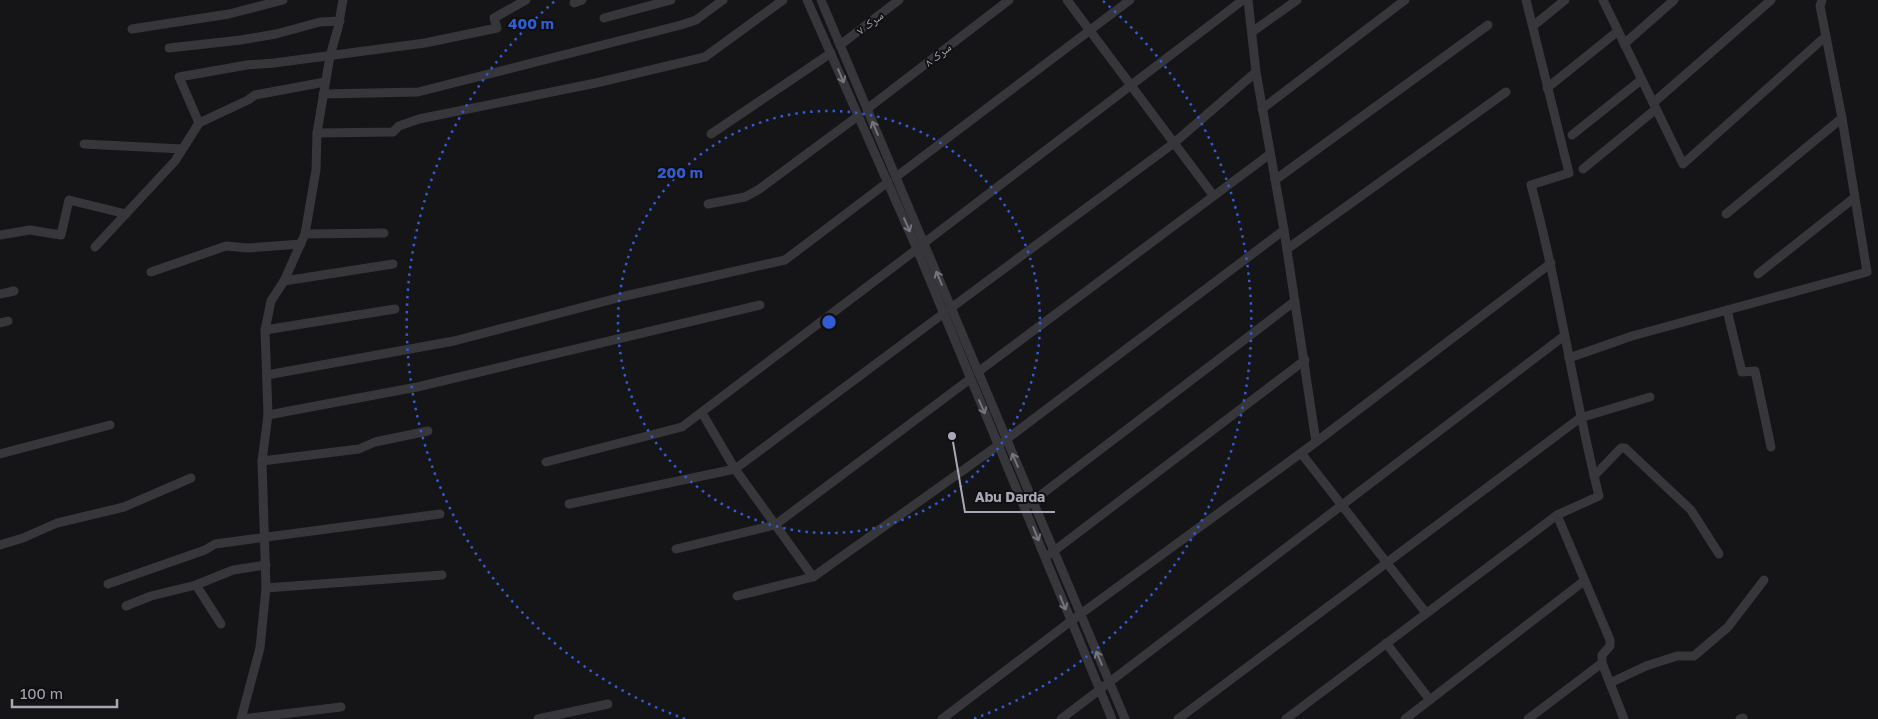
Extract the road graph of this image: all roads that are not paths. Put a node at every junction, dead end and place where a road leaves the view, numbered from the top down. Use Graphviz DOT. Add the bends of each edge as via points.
graph roads {
  1 [pos="283,0"];
  2 [pos="343,0"];
  3 [pos="526,0"];
  4 [pos="670,0"];
  5 [pos="723,0"];
  6 [pos="783,0"];
  7 [pos="807,0"];
  8 [pos="820,0"];
  9 [pos="899,0"];
  10 [pos="1009,0"];
  11 [pos="1067,0"];
  12 [pos="1130,0"];
  13 [pos="1243,0"];
  14 [pos="1248,0"];
  15 [pos="1297,0"];
  16 [pos="1405,0"];
  17 [pos="1526,0"];
  18 [pos="1565,0"];
  19 [pos="1603,0"];
  20 [pos="1674,0"];
  21 [pos="1771,0"];
  22 [pos="1813,0"];
  23 [pos="1821,3"];
  24 [pos="604,18"];
  25 [pos="340,21"];
  26 [pos="1488,26"];
  27 [pos="1533,26"];
  28 [pos="132,29"];
  29 [pos="1090,30"];
  30 [pos="1618,31"];
  31 [pos="1252,32"];
  32 [pos="1826,36"];
  33 [pos="1624,44"];
  34 [pos="840,45"];
  35 [pos="169,48"];
  36 [pos="831,53"];
  37 [pos="330,56"];
  38 [pos="1256,72"];
  39 [pos="1641,80"];
  40 [pos="325,82"];
  41 [pos="1132,86"];
  42 [pos="1547,88"];
  43 [pos="1506,92"];
  44 [pos="323,94"];
  45 [pos="1655,106"];
  46 [pos="1262,108"];
  47 [pos="867,109"];
  48 [pos="858,116"];
  49 [pos="1842,118"];
  50 [pos="199,123"];
  51 [pos="317,133"];
  52 [pos="711,134"];
  53 [pos="1572,135"];
  54 [pos="1174,143"];
  55 [pos="84,144"];
  56 [pos="182,149"];
  57 [pos="1270,154"];
  58 [pos="1583,170"];
  59 [pos="896,177"];
  60 [pos="1275,180"];
  61 [pos="888,182"];
  62 [pos="1213,195"];
  63 [pos="1854,198"];
  64 [pos="708,204"];
  65 [pos="126,214"];
  66 [pos="1726,214"];
  67 [pos="1284,230"];
  68 [pos="384,233"];
  69 [pos="305,234"];
  70 [pos="0,235"];
  71 [pos="301,244"];
  72 [pos="95,246"];
  73 [pos="921,246"];
  74 [pos="1287,249"];
  75 [pos="1551,263"];
  76 [pos="393,264"];
  77 [pos="151,272"];
  78 [pos="1758,274"];
  79 [pos="284,282"];
  80 [pos="14,291"];
  81 [pos="0,294"];
  82 [pos="1295,301"];
  83 [pos="760,305"];
  84 [pos="395,309"];
  85 [pos="948,310"];
  86 [pos="1727,310"];
  87 [pos="265,330"];
  88 [pos="1564,336"];
  89 [pos="1569,358"];
  90 [pos="1305,360"];
  91 [pos="978,372"];
  92 [pos="266,375"];
  93 [pos="970,379"];
  94 [pos="1650,397"];
  95 [pos="702,413"];
  96 [pos="268,415"];
  97 [pos="1580,418"];
  98 [pos="110,425"];
  99 [pos="428,431"];
  100 [pos="1003,442"];
  101 [pos="1316,442"];
  102 [pos="1771,447"];
  103 [pos="1301,453"];
  104 [pos="0,454"];
  105 [pos="262,461"];
  106 [pos="546,462"];
  107 [pos="735,469"];
  108 [pos="1594,476"];
  109 [pos="191,478"];
  110 [pos="569,504"];
  111 [pos="1029,504"];
  112 [pos="1341,505"];
  113 [pos="440,514"];
  114 [pos="1557,515"];
  115 [pos="775,525"];
  116 [pos="264,539"];
  117 [pos="0,544"];
  118 [pos="676,548"];
  119 [pos="1054,551"];
  120 [pos="1720,554"];
  121 [pos="1045,557"];
  122 [pos="1387,562"];
  123 [pos="266,565"];
  124 [pos="442,575"];
  125 [pos="813,577"];
  126 [pos="1764,580"];
  127 [pos="1584,581"];
  128 [pos="108,584"];
  129 [pos="196,585"];
  130 [pos="266,588"];
  131 [pos="737,596"];
  132 [pos="126,606"];
  133 [pos="1080,614"];
  134 [pos="1426,614"];
  135 [pos="1071,621"];
  136 [pos="220,624"];
  137 [pos="1386,644"];
  138 [pos="1602,663"];
  139 [pos="1109,683"];
  140 [pos="1610,683"];
  141 [pos="1100,690"];
  142 [pos="1430,700"];
  143 [pos="608,704"];
  144 [pos="341,706"];
  145 [pos="585,709"];
  146 [pos="241,719"];
  147 [pos="538,719"];
  148 [pos="588,719"];
  149 [pos="942,719"];
  150 [pos="1061,719"];
  151 [pos="1112,719"];
  152 [pos="1125,719"];
  153 [pos="1178,719"];
  154 [pos="1286,719"];
  155 [pos="1405,719"];
  156 [pos="1528,719"];
  157 [pos="1624,719"];
  1 -- 28 [label="street" via="228,14"];
  2 -- 25 [label="street"];
  3 -- 37 [label="street" via="494,18 497,28"];
  4 -- 24 [label="street"];
  5 -- 44 [label="street" via="696,20 681,25 418,92"];
  6 -- 51 [label="street" via="705,58 418,119 392,132"];
  7 -- 36 [label="street"];
  8 -- 34 [label="street"];
  9 -- 34 [label="street, سرک ۷"];
  10 -- 47 [label="street, سرک ۸"];
  11 -- 29 [label="street"];
  12 -- 29 [label="street"];
  13 -- 41 [label="street"];
  14 -- 31 [label="street"];
  15 -- 31 [label="street"];
  16 -- 46 [label="street"];
  17 -- 27 [label="street"];
  18 -- 27 [label="street"];
  19 -- 30 [label="street"];
  20 -- 33 [label="street"];
  21 -- 45 [label="street"];
  22 -- 23 [label="street"];
  23 -- 32 [label="street"];
  25 -- 35 [label="street" via="320,22 276,34"];
  25 -- 37 [label="street"];
  26 -- 60 [label="street"];
  27 -- 42 [label="street"];
  29 -- 41 [label="street"];
  29 -- 59 [label="street"];
  30 -- 33 [label="street"];
  30 -- 42 [label="street"];
  31 -- 38 [label="street"];
  32 -- 45 [label="street" via="1683,164"];
  32 -- 49 [label="street"];
  33 -- 39 [label="street"];
  34 -- 47 [label="street"];
  36 -- 48 [label="street, one-way"];
  36 -- 52 [label="street"];
  37 -- 40 [label="street"];
  37 -- 50 [label="street" via="246,65 179,77"];
  38 -- 46 [label="street"];
  38 -- 54 [label="street"];
  39 -- 45 [label="street"];
  39 -- 53 [label="street"];
  40 -- 44 [label="street"];
  40 -- 50 [label="street" via="255,95"];
  41 -- 54 [label="street"];
  41 -- 73 [label="street"];
  42 -- 75 [label="street" via="1569,173 1531,185"];
  43 -- 74 [label="street"];
  44 -- 51 [label="street"];
  45 -- 58 [label="street"];
  46 -- 57 [label="street"];
  59 -- 47 [label="street, one-way"];
  48 -- 61 [label="street"];
  48 -- 64 [label="street" via="758,190 745,197"];
  49 -- 63 [label="street"];
  49 -- 66 [label="street"];
  50 -- 56 [label="street"];
  51 -- 69 [label="street" via="316,170"];
  54 -- 62 [label="street"];
  54 -- 85 [label="street"];
  55 -- 56 [label="street"];
  56 -- 65 [label="street" via="175,162"];
  57 -- 60 [label="street"];
  57 -- 62 [label="street"];
  59 -- 73 [label="street"];
  60 -- 67 [label="street"];
  61 -- 73 [label="street, one-way"];
  61 -- 92 [label="street" via="785,260 625,296 454,341"];
  62 -- 91 [label="street"];
  63 -- 78 [label="street"];
  63 -- 86 [label="street" via="1867,272"];
  65 -- 70 [label="street" via="69,200 61,235 30,230"];
  65 -- 72 [label="street"];
  67 -- 74 [label="street"];
  67 -- 100 [label="street"];
  68 -- 69 [label="street"];
  69 -- 71 [label="street"];
  71 -- 77 [label="street" via="248,248 226,246"];
  71 -- 79 [label="street"];
  73 -- 85 [label="street"];
  73 -- 95 [label="street"];
  74 -- 82 [label="street"];
  75 -- 88 [label="street"];
  75 -- 101 [label="street"];
  76 -- 79 [label="street"];
  79 -- 87 [label="street" via="271,301"];
  80 -- 81 [label="street"];
  82 -- 90 [label="street"];
  82 -- 111 [label="street"];
  83 -- 96 [label="street" via="417,387"];
  84 -- 87 [label="street"];
  85 -- 91 [label="street"];
  85 -- 93 [label="street"];
  85 -- 107 [label="street"];
  86 -- 89 [label="street" via="1632,336"];
  86 -- 102 [label="street" via="1742,372 1755,371"];
  87 -- 92 [label="street"];
  88 -- 89 [label="street"];
  88 -- 112 [label="street"];
  89 -- 97 [label="street"];
  90 -- 101 [label="street"];
  90 -- 119 [label="street"];
  91 -- 100 [label="street"];
  92 -- 96 [label="street"];
  93 -- 100 [label="street, one-way"];
  93 -- 115 [label="street"];
  94 -- 97 [label="street"];
  95 -- 106 [label="street" via="682,427"];
  95 -- 107 [label="street"];
  96 -- 105 [label="street"];
  97 -- 108 [label="street"];
  97 -- 122 [label="street"];
  98 -- 104 [label="street"];
  99 -- 105 [label="street" via="375,442 359,449"];
  100 -- 111 [label="street"];
  100 -- 125 [label="street"];
  101 -- 103 [label="street"];
  103 -- 112 [label="street"];
  103 -- 133 [label="street"];
  105 -- 116 [label="street"];
  107 -- 110 [label="street"];
  107 -- 115 [label="street"];
  108 -- 114 [label="street" via="1599,497"];
  108 -- 120 [label="street" via="1625,448 1692,510"];
  109 -- 117 [label="street" via="124,507 57,523"];
  111 -- 119 [label="street"];
  111 -- 121 [label="street, one-way"];
  112 -- 122 [label="street"];
  112 -- 139 [label="street"];
  113 -- 116 [label="street"];
  114 -- 127 [label="street"];
  114 -- 134 [label="street"];
  115 -- 118 [label="street"];
  115 -- 125 [label="street"];
  116 -- 123 [label="street"];
  116 -- 128 [label="street" via="215,544"];
  119 -- 121 [label="street"];
  119 -- 133 [label="street"];
  121 -- 135 [label="street, one-way"];
  122 -- 134 [label="street"];
  122 -- 153 [label="street"];
  123 -- 129 [label="street" via="233,570"];
  123 -- 130 [label="street"];
  124 -- 130 [label="street"];
  125 -- 131 [label="street"];
  126 -- 140 [label="street" via="1728,628 1694,656 1677,656"];
  127 -- 138 [label="street" via="1610,640 1610,646 1602,655"];
  127 -- 142 [label="street"];
  129 -- 132 [label="street"];
  129 -- 136 [label="street"];
  130 -- 146 [label="street" via="260,648"];
  133 -- 135 [label="street"];
  139 -- 133 [label="street, one-way"];
  134 -- 137 [label="street"];
  135 -- 141 [label="street"];
  135 -- 149 [label="street"];
  137 -- 142 [label="street"];
  137 -- 154 [label="street"];
  138 -- 140 [label="street"];
  138 -- 156 [label="street"];
  139 -- 141 [label="street"];
  139 -- 152 [label="street"];
  140 -- 157 [label="street"];
  141 -- 150 [label="street"];
  141 -- 151 [label="street"];
  142 -- 155 [label="street"];
  143 -- 145 [label="street"];
  144 -- 146 [label="street"];
  145 -- 147 [label="street"];
  145 -- 148 [label="street"];
}
